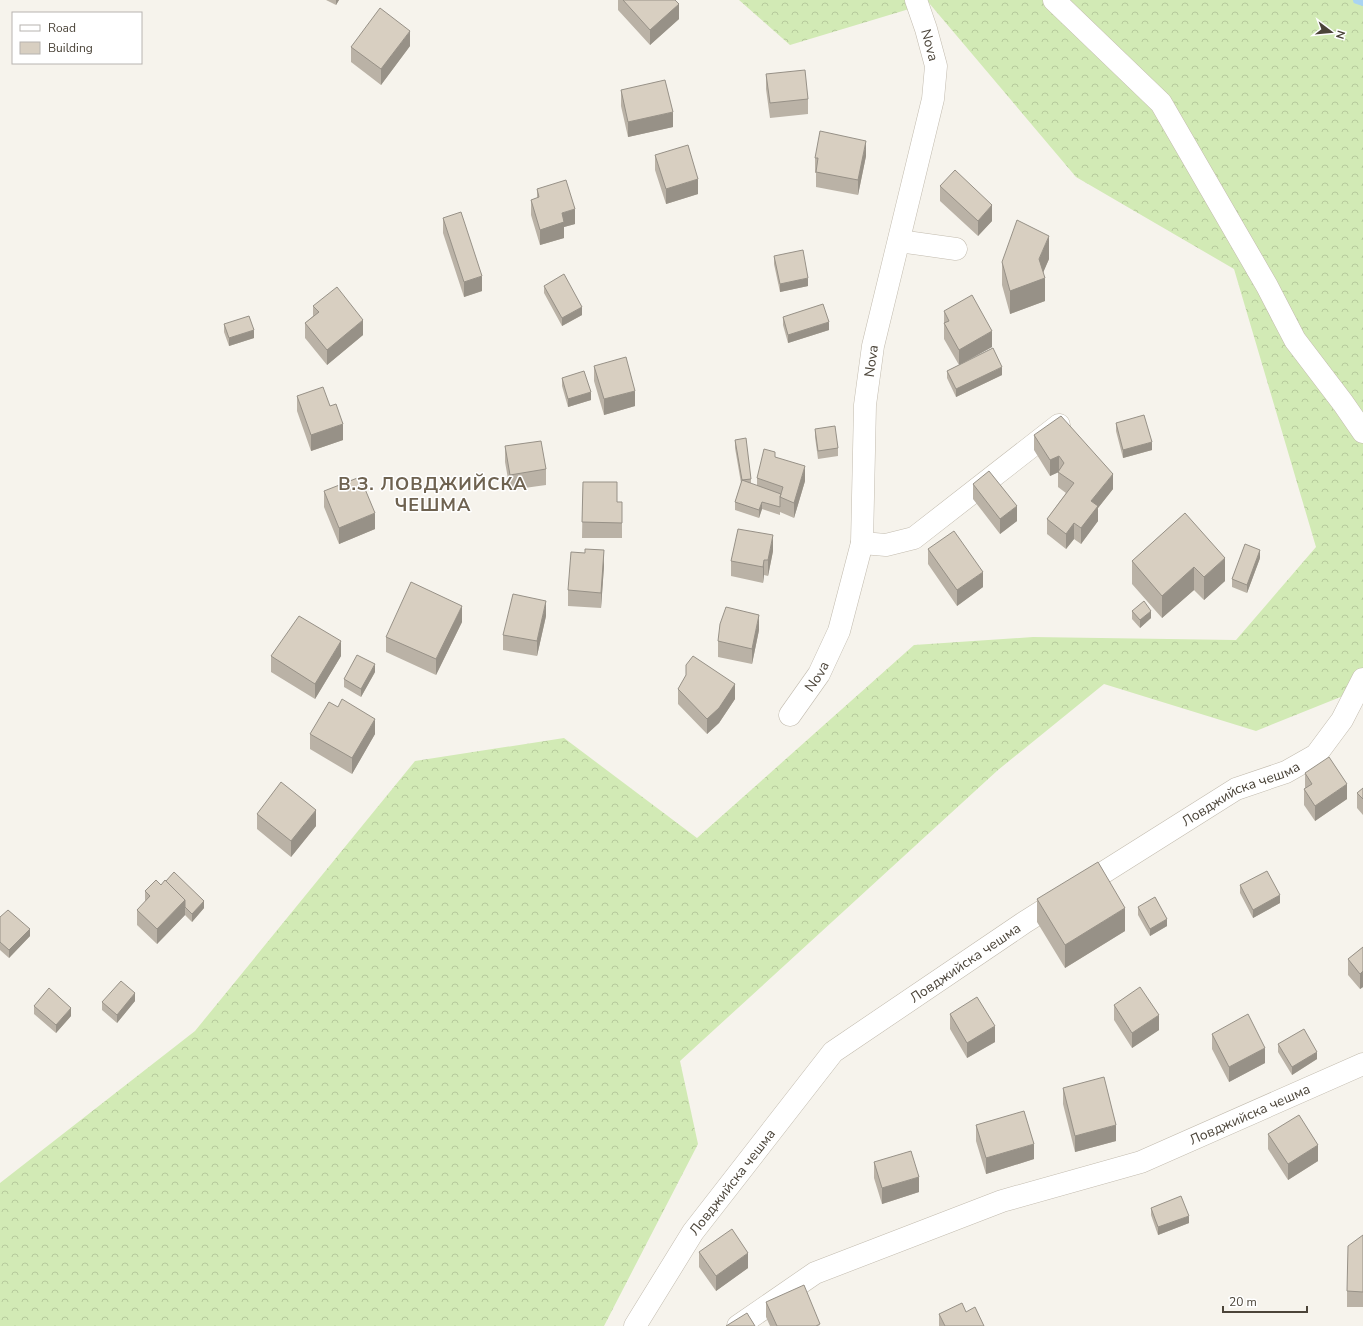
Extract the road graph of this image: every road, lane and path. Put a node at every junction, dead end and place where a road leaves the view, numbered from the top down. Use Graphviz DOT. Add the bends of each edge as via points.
graph roads {
  1 [pos="916,0"];
  2 [pos="1054,0"];
  3 [pos="899,241"];
  4 [pos="956,249"];
  5 [pos="1059,424"];
  6 [pos="1363,432"];
  7 [pos="862,543"];
  8 [pos="1363,679"];
  9 [pos="790,715"];
  10 [pos="1363,1064"];
  11 [pos="635,1326"];
  12 [pos="738,1326"];
  1 -- 3 [label="street, Nova" via="936,66 933,99"];
  2 -- 6 [label="street" via="1161,103 1267,286 1295,340"];
  3 -- 4 [label="street"];
  3 -- 7 [label="street, Nova" via="873,346 865,405"];
  5 -- 7 [label="street" via="914,538 886,545"];
  7 -- 9 [label="street, Nova" via="839,630 819,674"];
  8 -- 11 [label="street, Ловджийска чешма" via="1342,720 1316,755 1286,772 1236,789 1025,922 833,1052 693,1232"];
  10 -- 12 [label="street, Ловджийска чешма" via="1141,1162 1002,1201 815,1273"];
}
